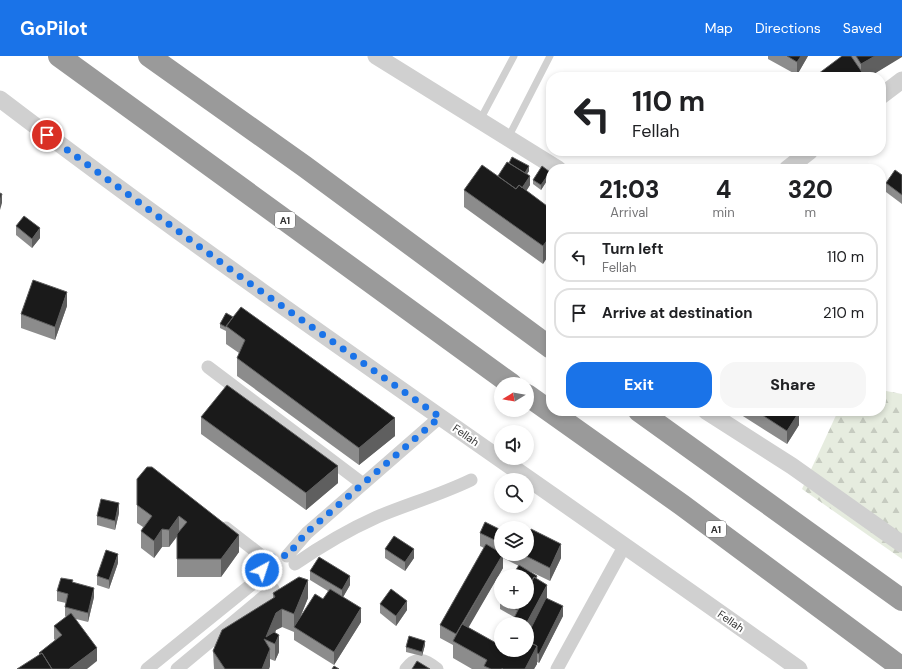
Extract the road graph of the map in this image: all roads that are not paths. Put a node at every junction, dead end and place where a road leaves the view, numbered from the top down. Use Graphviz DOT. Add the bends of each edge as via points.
graph roads {
  1 [pos="59,56"];
  2 [pos="149,56"];
  3 [pos="376,56"];
  4 [pos="514,56"];
  5 [pos="550,56"];
  6 [pos="902,80"];
  7 [pos="886,92"];
  8 [pos="0,99"];
  9 [pos="480,120"];
  10 [pos="508,138"];
  11 [pos="804,156"];
  12 [pos="550,164"];
  13 [pos="793,164"];
  14 [pos="546,344"];
  15 [pos="208,367"];
  16 [pos="501,377"];
  17 [pos="534,400"];
  18 [pos="546,408"];
  19 [pos="557,416"];
  20 [pos="646,416"];
  21 [pos="714,416"];
  22 [pos="440,417"];
  23 [pos="471,480"];
  24 [pos="363,484"];
  25 [pos="213,518"];
  26 [pos="902,544"];
  27 [pos="625,545"];
  28 [pos="267,560"];
  29 [pos="291,560"];
  30 [pos="262,576"];
  31 [pos="296,579"];
  32 [pos="273,589"];
  33 [pos="287,589"];
  34 [pos="902,600"];
  35 [pos="156,666"];
  36 [pos="902,668"];
  37 [pos="177,669"];
  38 [pos="406,669"];
  39 [pos="437,669"];
  40 [pos="557,669"];
  41 [pos="799,669"];
  1 -- 16 [label="highway, A1"];
  2 -- 14 [label="highway" via="317,175"];
  3 -- 9 [label="street"];
  4 -- 9 [label="lane"];
  5 -- 10 [label="lane"];
  6 -- 7 [label="street"];
  8 -- 22 [label="street, Fellah" via="101,176"];
  9 -- 10 [label="street"];
  10 -- 12 [label="street"];
  11 -- 13 [label="street"];
  15 -- 24 [label="street"];
  17 -- 18 [label="highway, A1"];
  19 -- 36 [label="highway, A1" via="682,504"];
  20 -- 34 [label="highway"];
  21 -- 26 [label="street" via="792,466"];
  22 -- 24 [label="street"];
  22 -- 27 [label="street, Fellah"];
  23 -- 29 [label="street" via="371,520"];
  24 -- 29 [label="street" via="306,533"];
  25 -- 28 [label="street"];
  27 -- 40 [label="street"];
  27 -- 41 [label="street, Fellah"];
  28 -- 29 [label="street" via="280,554"];
  28 -- 30 [label="street"];
  29 -- 31 [label="street" via="298,573"];
  30 -- 32 [label="street" via="264,582"];
  30 -- 35 [label="street"];
  32 -- 33 [label="street"];
  32 -- 37 [label="street"];
  38 -- 39 [label="street" via="419,659"];
}
